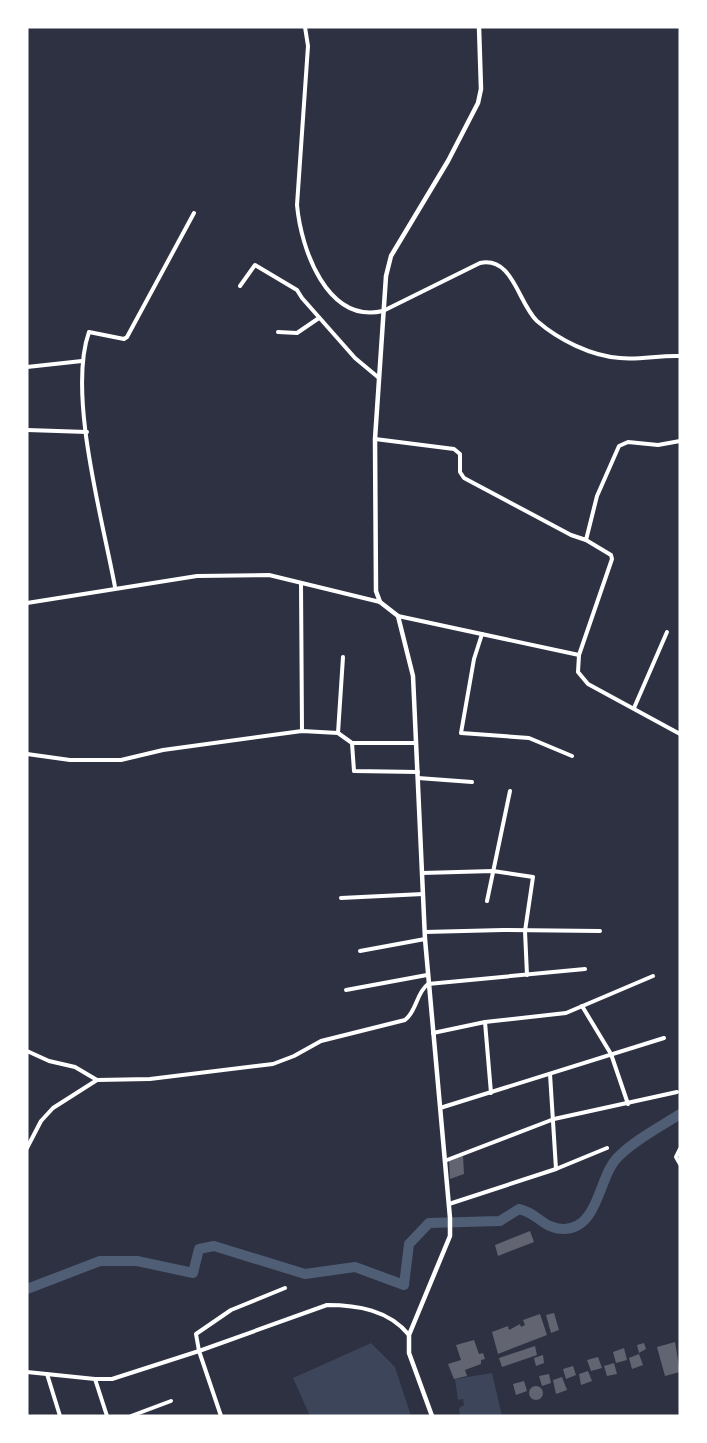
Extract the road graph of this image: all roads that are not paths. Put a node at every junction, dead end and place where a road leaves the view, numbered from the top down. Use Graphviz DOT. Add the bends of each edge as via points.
graph roads {
  1 [pos="305,27"];
  2 [pos="479,27"];
  3 [pos="194,213"];
  4 [pos="240,286"];
  5 [pos="383,311"];
  6 [pos="320,318"];
  7 [pos="278,332"];
  8 [pos="680,356"];
  9 [pos="82,361"];
  10 [pos="27,367"];
  11 [pos="379,378"];
  12 [pos="27,430"];
  13 [pos="87,432"];
  14 [pos="375,439"];
  15 [pos="680,441"];
  16 [pos="585,540"];
  17 [pos="301,583"];
  18 [pos="115,587"];
  19 [pos="380,602"];
  20 [pos="27,603"];
  21 [pos="398,616"];
  22 [pos="667,632"];
  23 [pos="482,634"];
  24 [pos="579,655"];
  25 [pos="343,657"];
  26 [pos="634,708"];
  27 [pos="302,731"];
  28 [pos="338,733"];
  29 [pos="680,734"];
  30 [pos="352,743"];
  31 [pos="416,743"];
  32 [pos="27,754"];
  33 [pos="572,756"];
  34 [pos="418,775"];
  35 [pos="472,782"];
  36 [pos="510,791"];
  37 [pos="493,871"];
  38 [pos="422,873"];
  39 [pos="423,894"];
  40 [pos="341,898"];
  41 [pos="487,902"];
  42 [pos="425,932"];
  43 [pos="525,932"];
  44 [pos="600,932"];
  45 [pos="425,939"];
  46 [pos="360,951"];
  47 [pos="585,969"];
  48 [pos="428,975"];
  49 [pos="527,975"];
  50 [pos="653,976"];
  51 [pos="428,984"];
  52 [pos="346,990"];
  53 [pos="582,1006"];
  54 [pos="485,1022"];
  55 [pos="432,1033"];
  56 [pos="664,1038"];
  57 [pos="27,1051"];
  58 [pos="611,1054"];
  59 [pos="550,1074"];
  60 [pos="97,1080"];
  61 [pos="677,1092"];
  62 [pos="491,1093"];
  63 [pos="628,1104"];
  64 [pos="440,1109"];
  65 [pos="554,1119"];
  66 [pos="27,1148"];
  67 [pos="607,1148"];
  68 [pos="680,1149"];
  69 [pos="447,1160"];
  70 [pos="680,1164"];
  71 [pos="556,1169"];
  72 [pos="449,1204"];
  73 [pos="285,1288"];
  74 [pos="409,1335"];
  75 [pos="198,1351"];
  76 [pos="27,1371"];
  77 [pos="47,1374"];
  78 [pos="95,1379"];
  79 [pos="171,1401"];
  80 [pos="60,1416"];
  81 [pos="107,1416"];
  82 [pos="131,1416"];
  83 [pos="221,1416"];
  84 [pos="432,1416"];
  1 -- 5 [label="street" via="308,46 299,224 324,287 361,312"];
  2 -- 5 [label="street" via="478,103 391,256"];
  3 -- 9 [label="street" via="127,337 91,331"];
  4 -- 6 [label="street" via="255,265 297,290"];
  5 -- 8 [label="street" via="490,261 508,274 534,318 577,347 620,358"];
  5 -- 11 [label="street"];
  6 -- 7 [label="street" via="297,333"];
  6 -- 11 [label="street" via="355,358"];
  9 -- 10 [label="street"];
  9 -- 13 [label="street"];
  11 -- 14 [label="street"];
  12 -- 13 [label="street"];
  13 -- 18 [label="street" via="89,460"];
  14 -- 16 [label="street" via="454,449 460,454 464,478"];
  14 -- 19 [label="street" via="376,591"];
  15 -- 16 [label="street" via="658,446 628,442 620,446 597,496"];
  16 -- 24 [label="street" via="612,559"];
  17 -- 18 [label="street" via="268,575 209,576"];
  17 -- 19 [label="street"];
  17 -- 27 [label="street"];
  18 -- 20 [label="street"];
  19 -- 21 [label="street"];
  21 -- 23 [label="street"];
  21 -- 31 [label="street" via="413,676"];
  22 -- 26 [label="street"];
  23 -- 24 [label="street"];
  23 -- 33 [label="street" via="461,733 529,738"];
  24 -- 26 [label="street" via="578,672 588,684"];
  25 -- 28 [label="street"];
  26 -- 29 [label="street"];
  27 -- 28 [label="street"];
  27 -- 32 [label="street" via="163,750 121,760 70,760"];
  28 -- 30 [label="street"];
  30 -- 31 [label="street"];
  30 -- 34 [label="street" via="354,771"];
  31 -- 34 [label="street"];
  34 -- 35 [label="street"];
  34 -- 38 [label="street"];
  36 -- 37 [label="street"];
  37 -- 38 [label="street"];
  37 -- 41 [label="street"];
  37 -- 43 [label="street" via="534,878"];
  38 -- 39 [label="street"];
  39 -- 40 [label="street"];
  39 -- 42 [label="street"];
  42 -- 43 [label="street"];
  42 -- 45 [label="street"];
  43 -- 44 [label="street"];
  43 -- 49 [label="street"];
  45 -- 46 [label="street"];
  45 -- 48 [label="street"];
  47 -- 49 [label="street"];
  48 -- 51 [label="street"];
  48 -- 52 [label="street"];
  49 -- 51 [label="street"];
  50 -- 53 [label="street"];
  51 -- 55 [label="street"];
  51 -- 60 [label="street" via="405,1020 321,1041 273,1064 150,1079"];
  53 -- 54 [label="street" via="546,1017"];
  53 -- 58 [label="street"];
  54 -- 55 [label="street"];
  54 -- 62 [label="street"];
  55 -- 64 [label="street"];
  56 -- 58 [label="street"];
  57 -- 60 [label="street" via="75,1067"];
  58 -- 59 [label="street"];
  58 -- 63 [label="street"];
  59 -- 62 [label="street"];
  59 -- 65 [label="street"];
  60 -- 66 [label="street" via="53,1108"];
  61 -- 63 [label="street"];
  62 -- 64 [label="street"];
  63 -- 65 [label="street"];
  64 -- 69 [label="street"];
  65 -- 69 [label="street"];
  65 -- 71 [label="street"];
  67 -- 71 [label="street"];
  68 -- 70 [label="street" via="676,1156"];
  69 -- 72 [label="street"];
  71 -- 72 [label="street"];
  72 -- 74 [label="street" via="450,1236"];
  73 -- 75 [label="street" via="231,1310 199,1330 195,1338"];
  74 -- 75 [label="street" via="399,1322 378,1312 327,1305"];
  74 -- 84 [label="street" via="409,1353"];
  75 -- 78 [label="street" via="112,1378"];
  75 -- 83 [label="street"];
  76 -- 77 [label="street"];
  77 -- 78 [label="street"];
  77 -- 80 [label="street"];
  78 -- 81 [label="street"];
  79 -- 82 [label="street"];
}
